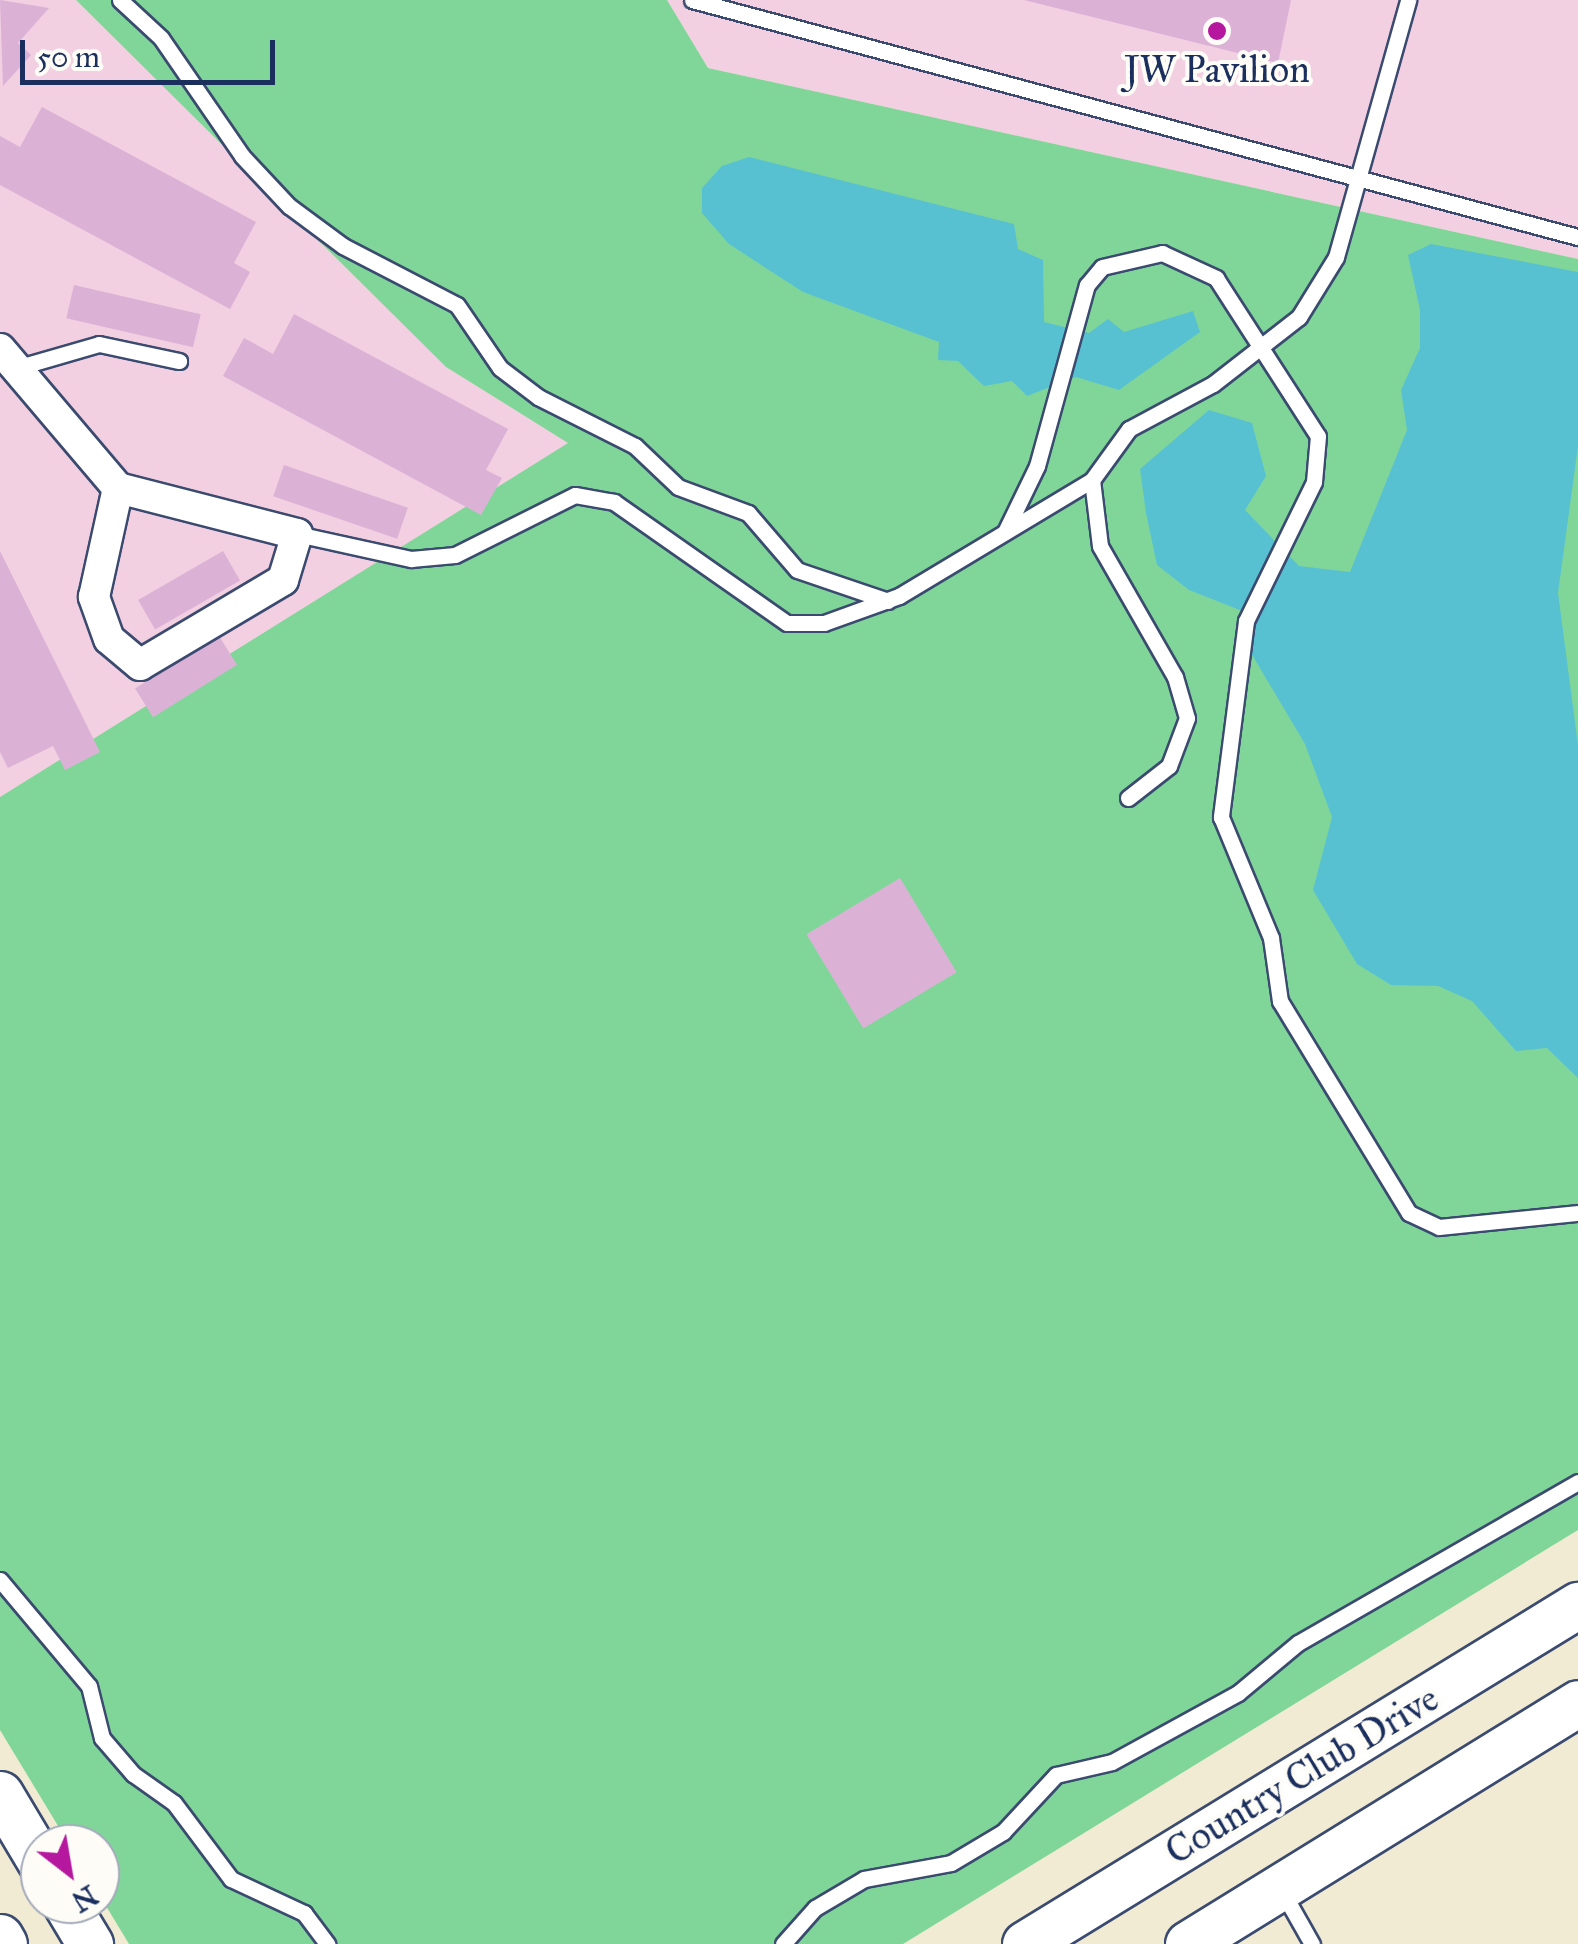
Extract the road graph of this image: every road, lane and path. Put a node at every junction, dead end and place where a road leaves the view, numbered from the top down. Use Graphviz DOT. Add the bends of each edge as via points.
graph roads {
  1 [pos="120,0"];
  2 [pos="692,0"];
  3 [pos="1408,0"];
  4 [pos="1363,173"];
  5 [pos="1578,237"];
  6 [pos="1261,346"];
  7 [pos="8,358"];
  8 [pos="179,361"];
  9 [pos="1092,480"];
  10 [pos="118,488"];
  11 [pos="1005,532"];
  12 [pos="296,534"];
  13 [pos="888,601"];
  14 [pos="1128,798"];
  15 [pos="1578,1213"];
  16 [pos="1578,1482"];
  17 [pos="0,1580"];
  18 [pos="1578,1605"];
  19 [pos="1578,1703"];
  20 [pos="0,1794"];
  21 [pos="20,1827"];
  22 [pos="1281,1889"];
  23 [pos="0,1937"];
  24 [pos="4,1944"];
  25 [pos="327,1944"];
  26 [pos="783,1944"];
  27 [pos="1025,1944"];
  28 [pos="1188,1944"];
  29 [pos="1312,1944"];
  1 -- 13 [label="lane" via="162,38 242,156 289,206 457,305 500,368 538,396 635,446 693,495 748,514 797,570"];
  2 -- 4 [label="lane"];
  3 -- 4 [label="lane"];
  4 -- 5 [label="lane"];
  4 -- 6 [label="lane" via="1336,257 1298,317"];
  6 -- 9 [label="lane" via="1129,429"];
  6 -- 11 [label="lane" via="1216,278 1162,253 1102,267"];
  6 -- 15 [label="lane" via="1318,436 1314,482 1246,620 1220,817 1270,938 1294,1038 1349,1108 1408,1212 1439,1227"];
  7 -- 8 [label="lane" via="99,344"];
  7 -- 10 [label="street"];
  9 -- 11 [label="lane"];
  9 -- 14 [label="lane" via="1100,546 1175,676 1187,718 1168,766"];
  10 -- 12 [label="street"];
  10 -- 12 [label="street" via="94,597 109,639 140,665 283,580"];
  11 -- 13 [label="lane"];
  12 -- 13 [label="lane" via="411,560 455,556 575,495 614,502 787,622 851,620"];
  16 -- 26 [label="lane" via="1298,1643 1238,1692 1112,1762 1056,1775 1002,1832 951,1863 864,1878 815,1908"];
  17 -- 25 [label="lane" via="89,1686 102,1738 133,1774 174,1803 231,1879 304,1913"];
  18 -- 27 [label="main road, Country Club Drive"];
  19 -- 22 [label="main road"];
  20 -- 21 [label="main road"];
  22 -- 28 [label="main road"];
  22 -- 29 [label="lane"];
  23 -- 24 [label="main road"];
}
